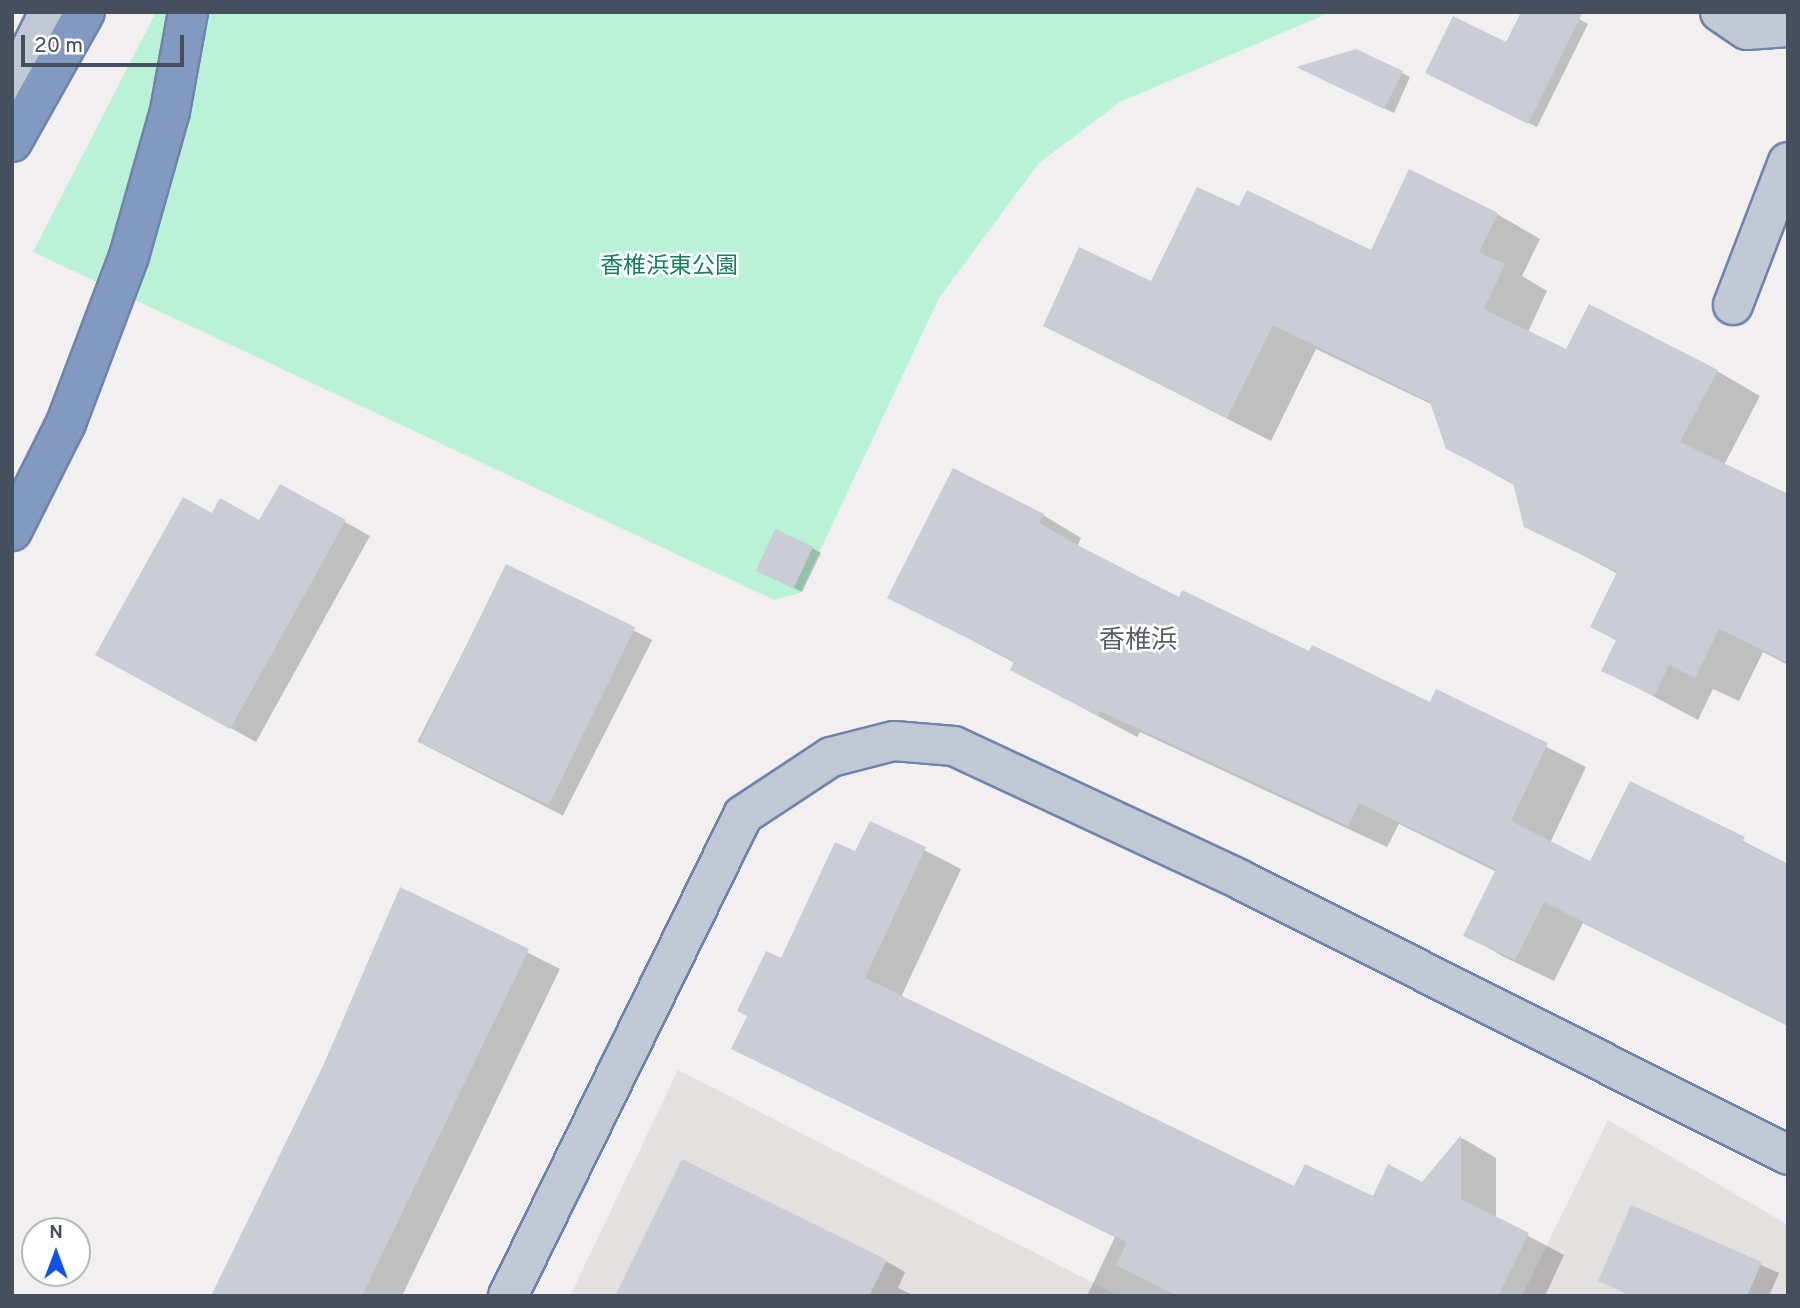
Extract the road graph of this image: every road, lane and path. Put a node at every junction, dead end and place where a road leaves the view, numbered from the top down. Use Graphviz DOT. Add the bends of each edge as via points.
graph roads {
  1 [pos="49,12"];
  2 [pos="85,12"];
  3 [pos="188,12"];
  4 [pos="1720,12"];
  5 [pos="1786,32"];
  6 [pos="12,87"];
  7 [pos="12,142"];
  8 [pos="1788,162"];
  9 [pos="1733,305"];
  10 [pos="12,531"];
  11 [pos="1788,1155"];
  12 [pos="508,1296"];
  1 -- 6 [label="street"];
  2 -- 7 [label="highway"];
  3 -- 10 [label="highway" via="170,111 130,256 66,423"];
  4 -- 5 [label="street" via="1747,30"];
  8 -- 9 [label="street"];
  11 -- 12 [label="street" via="1241,880 954,746 894,741 831,757 743,815"];
}
